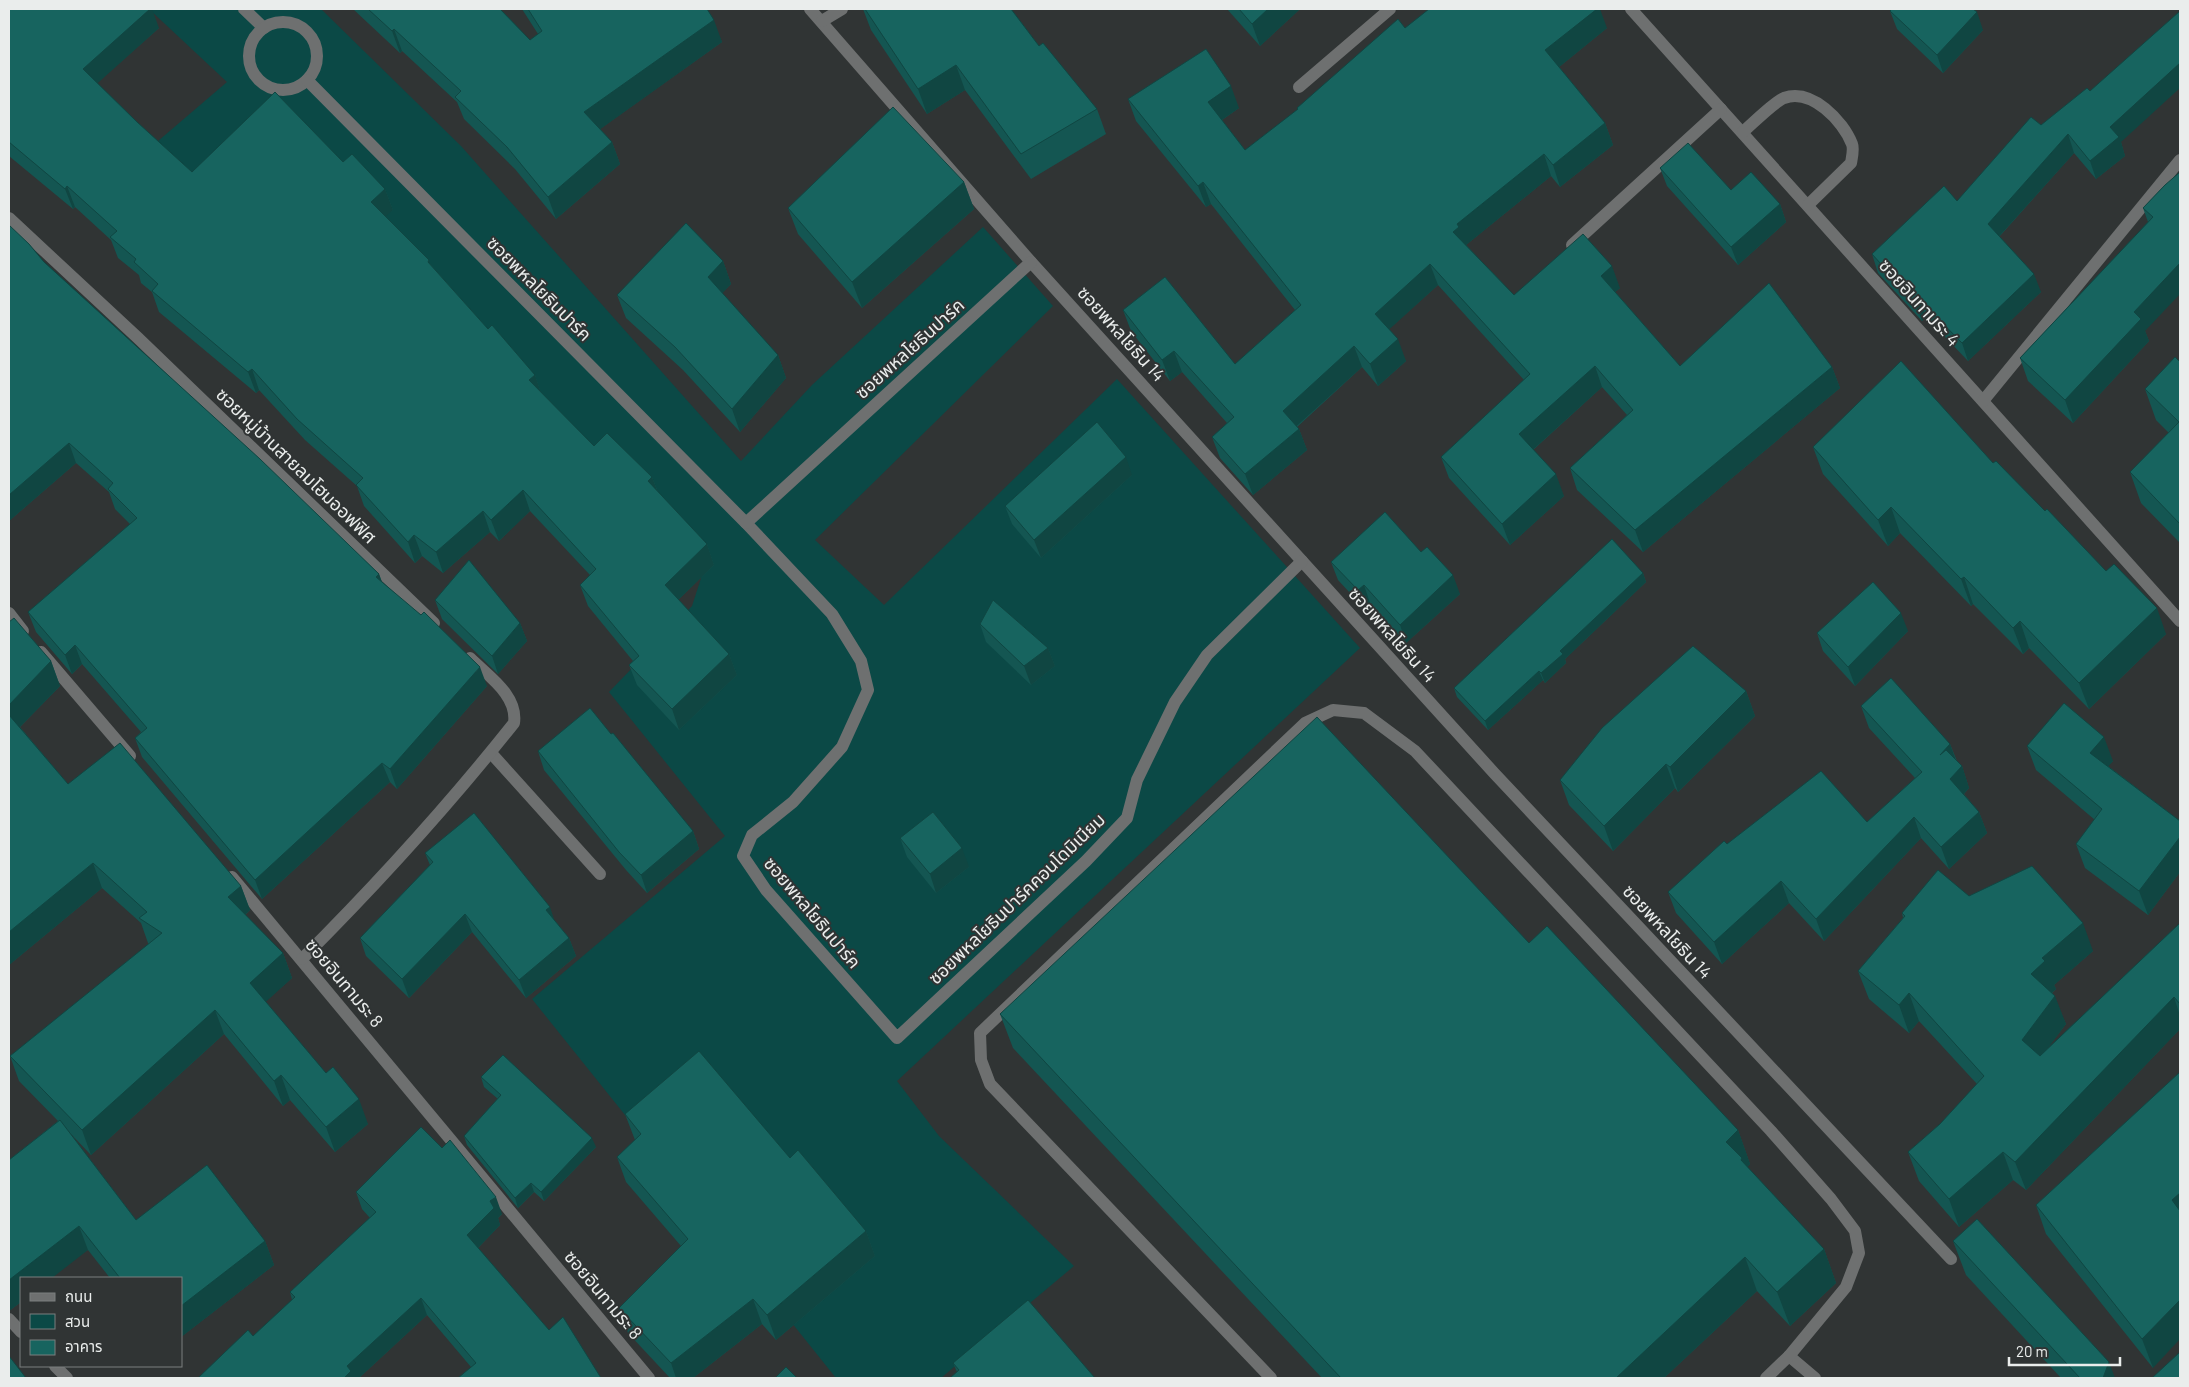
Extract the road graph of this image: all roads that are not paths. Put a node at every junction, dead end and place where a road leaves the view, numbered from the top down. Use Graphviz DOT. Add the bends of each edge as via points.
graph roads {
  1 [pos="244,9"];
  2 [pos="810,9"];
  3 [pos="842,9"];
  4 [pos="1390,9"];
  5 [pos="1631,9"];
  6 [pos="822,21"];
  7 [pos="264,28"];
  8 [pos="307,80"];
  9 [pos="1299,87"];
  10 [pos="1721,108"];
  11 [pos="1743,132"];
  12 [pos="2180,160"];
  13 [pos="1808,205"];
  14 [pos="9,218"];
  15 [pos="1560,255"];
  16 [pos="1032,262"];
  17 [pos="1983,401"];
  18 [pos="746,523"];
  19 [pos="1302,561"];
  20 [pos="9,613"];
  21 [pos="2180,621"];
  22 [pos="446,634"];
  23 [pos="460,648"];
  24 [pos="491,753"];
  25 [pos="136,764"];
  26 [pos="225,869"];
  27 [pos="600,874"];
  28 [pos="302,959"];
  29 [pos="896,1038"];
  30 [pos="1951,1259"];
  31 [pos="9,1319"];
  32 [pos="20,1331"];
  33 [pos="1789,1356"];
  34 [pos="56,1367"];
  35 [pos="67,1378"];
  36 [pos="649,1378"];
  37 [pos="1271,1378"];
  38 [pos="1766,1378"];
  39 [pos="1815,1378"];
  1 -- 7 [label="street"];
  2 -- 6 [label="street, ซอยพหลโยธิน 14"];
  3 -- 6 [label="street"];
  4 -- 9 [label="street"];
  5 -- 10 [label="street, ซอยอินทามระ 4"];
  6 -- 16 [label="street, ซอยพหลโยธิน 14"];
  7 -- 8 [label="street" via="274,23 296,24 312,38 317,60"];
  7 -- 8 [label="street" via="256,36 249,57 256,77 276,89 297,86"];
  8 -- 18 [label="street, ซอยพหลโยธินปาร์ค"];
  10 -- 11 [label="street, ซอยอินทามระ 4"];
  10 -- 15 [label="street"];
  11 -- 13 [label="street, ซอยอินทามระ 4"];
  11 -- 13 [label="street" via="1783,98 1798,96 1822,105 1832,116 1853,146 1852,163"];
  12 -- 17 [label="street"];
  13 -- 17 [label="street, ซอยอินทามระ 4"];
  14 -- 22 [label="street, ซอยหมู่บ้านสายลมโฮมออฟฟิศ"];
  16 -- 18 [label="street, ซอยพหลโยธินปาร์ค"];
  16 -- 19 [label="street, ซอยพหลโยธิน 14"];
  17 -- 21 [label="street, ซอยอินทามระ 4"];
  18 -- 29 [label="street, ซอยพหลโยธินปาร์ค" via="832,614 862,661 868,690 842,747 793,802 752,835 743,856 766,890"];
  19 -- 29 [label="street, ซอยพหลโยธินปาร์คคอนโดมิเนียม" via="1207,655 1175,702 1137,780 1127,818 1086,861"];
  19 -- 30 [label="street, ซอยพหลโยธิน 14" via="1501,780"];
  20 -- 25 [label="street"];
  23 -- 24 [label="street" via="506,694 516,712 514,723"];
  24 -- 27 [label="street"];
  24 -- 28 [label="street" via="459,792"];
  26 -- 28 [label="street, ซอยอินทามระ 8"];
  28 -- 36 [label="street, ซอยอินทามระ 8"];
  31 -- 32 [label="street"];
  33 -- 37 [label="street" via="1846,1287 1859,1253 1855,1230 1771,1130 1415,751 1364,713 1333,710 1305,723 980,1033 981,1060 990,1084"];
  33 -- 38 [label="street"];
  33 -- 39 [label="street"];
  34 -- 35 [label="street"];
}
